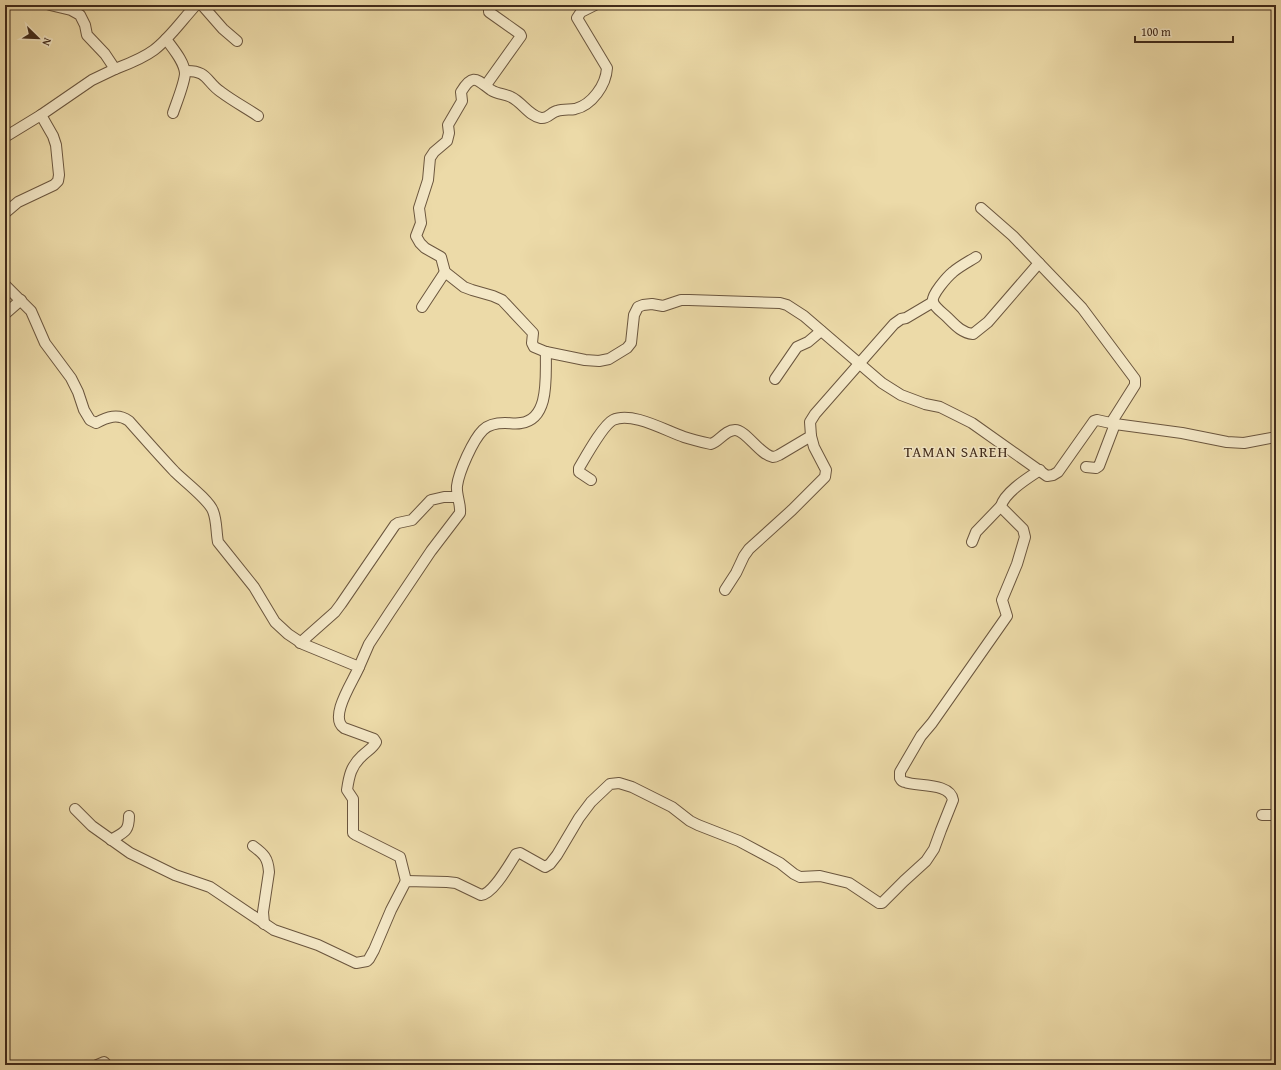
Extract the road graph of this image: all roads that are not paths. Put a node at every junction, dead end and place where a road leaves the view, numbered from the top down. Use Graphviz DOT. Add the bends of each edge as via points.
graph roads {
  1 [pos="50,5"];
  2 [pos="196,5"];
  3 [pos="202,5"];
  4 [pos="492,5"];
  5 [pos="595,5"];
  6 [pos="166,39"];
  7 [pos="237,41"];
  8 [pos="114,69"];
  9 [pos="185,71"];
  10 [pos="486,85"];
  11 [pos="173,113"];
  12 [pos="41,115"];
  13 [pos="258,116"];
  14 [pos="5,137"];
  15 [pos="981,208"];
  16 [pos="5,213"];
  17 [pos="976,257"];
  18 [pos="1039,263"];
  19 [pos="445,272"];
  20 [pos="5,285"];
  21 [pos="21,300"];
  22 [pos="932,302"];
  23 [pos="422,307"];
  24 [pos="5,314"];
  25 [pos="821,331"];
  26 [pos="546,352"];
  27 [pos="859,363"];
  28 [pos="775,379"];
  29 [pos="1113,423"];
  30 [pos="811,436"];
  31 [pos="1276,437"];
  32 [pos="1086,467"];
  33 [pos="1040,470"];
  34 [pos="591,480"];
  35 [pos="457,497"];
  36 [pos="1001,506"];
  37 [pos="972,542"];
  38 [pos="725,590"];
  39 [pos="300,642"];
  40 [pos="359,667"];
  41 [pos="75,809"];
  42 [pos="1262,815"];
  43 [pos="1276,815"];
  44 [pos="129,816"];
  45 [pos="111,840"];
  46 [pos="253,846"];
  47 [pos="406,881"];
  48 [pos="264,924"];
  49 [pos="97,1065"];
  50 [pos="107,1065"];
  1 -- 8 [label="street" via="80,14 87,35 105,54"];
  2 -- 6 [label="street"];
  3 -- 7 [label="street"];
  4 -- 10 [label="street" via="489,12 521,36"];
  5 -- 10 [label="street" via="581,12 577,18 607,68 597,93 587,104 575,109 557,110 542,118 530,113 516,100 495,92"];
  6 -- 8 [label="street" via="153,51"];
  6 -- 9 [label="street"];
  8 -- 12 [label="street" via="92,80"];
  9 -- 11 [label="street"];
  9 -- 13 [label="street" via="193,70 206,77 219,91"];
  10 -- 19 [label="street" via="473,79 463,89 462,101 448,123 447,141 434,152 429,161 428,180 419,208 422,223 416,236 425,248 441,257"];
  12 -- 14 [label="street"];
  12 -- 16 [label="street" via="54,136 58,181 54,186 18,202"];
  15 -- 18 [label="street"];
  17 -- 22 [label="street" via="953,272 941,284"];
  18 -- 22 [label="street" via="988,322 973,334 967,334 959,329"];
  18 -- 29 [label="street" via="1082,308 1135,379 1135,385"];
  19 -- 23 [label="street"];
  19 -- 26 [label="street" via="464,287 506,303 532,333 533,346"];
  20 -- 21 [label="street"];
  21 -- 24 [label="street"];
  21 -- 39 [label="street" via="31,311 46,343 71,378 90,420 96,423 106,417 125,418 175,472 206,500 216,520 218,542 254,587 275,622"];
  22 -- 27 [label="street" via="894,324"];
  25 -- 26 [label="street" via="804,316 780,303 681,300 667,306 638,307 634,315 631,344 609,359 585,360"];
  25 -- 27 [label="street"];
  25 -- 28 [label="street" via="797,347"];
  26 -- 35 [label="street" via="542,406 530,420 522,423 488,425 482,430 462,469 457,485"];
  27 -- 30 [label="street" via="811,420"];
  27 -- 33 [label="street" via="882,383 901,394 940,407 972,423"];
  29 -- 31 [label="street" via="1227,442 1244,443"];
  29 -- 32 [label="street" via="1098,466"];
  29 -- 33 [label="street" via="1094,421 1056,474 1047,476"];
  30 -- 34 [label="street" via="773,456 767,454 740,431 734,430 711,444 643,421 612,420 579,468 579,472"];
  30 -- 38 [label="street" via="826,470 825,476 749,549"];
  33 -- 36 [label="street" via="1006,497"];
  35 -- 39 [label="street" via="431,500 412,520 398,523 335,612"];
  35 -- 40 [label="street" via="460,513 431,551 369,644"];
  36 -- 37 [label="street" via="976,532"];
  36 -- 47 [label="street" via="1025,532 1002,600 1007,616 921,736 900,772 900,778 905,783 943,789 953,800 934,850 885,902 879,903 849,882 820,876 800,877 780,863 698,825 672,807 619,783 610,784 591,802 558,855 548,866 516,854 492,889 481,896 456,883"];
  39 -- 40 [label="street"];
  40 -- 47 [label="street" via="342,704 339,719 342,727 376,740 356,761 351,771 347,790 354,800 353,833 400,857"];
  41 -- 45 [label="street"];
  42 -- 43 [label="street"];
  44 -- 45 [label="street" via="127,829"];
  45 -- 48 [label="street" via="130,853 174,875 210,886"];
  46 -- 48 [label="street" via="266,858 269,872 263,912"];
  47 -- 48 [label="street" via="367,961 356,963"];
  49 -- 50 [label="street" via="104,1062"];
}
